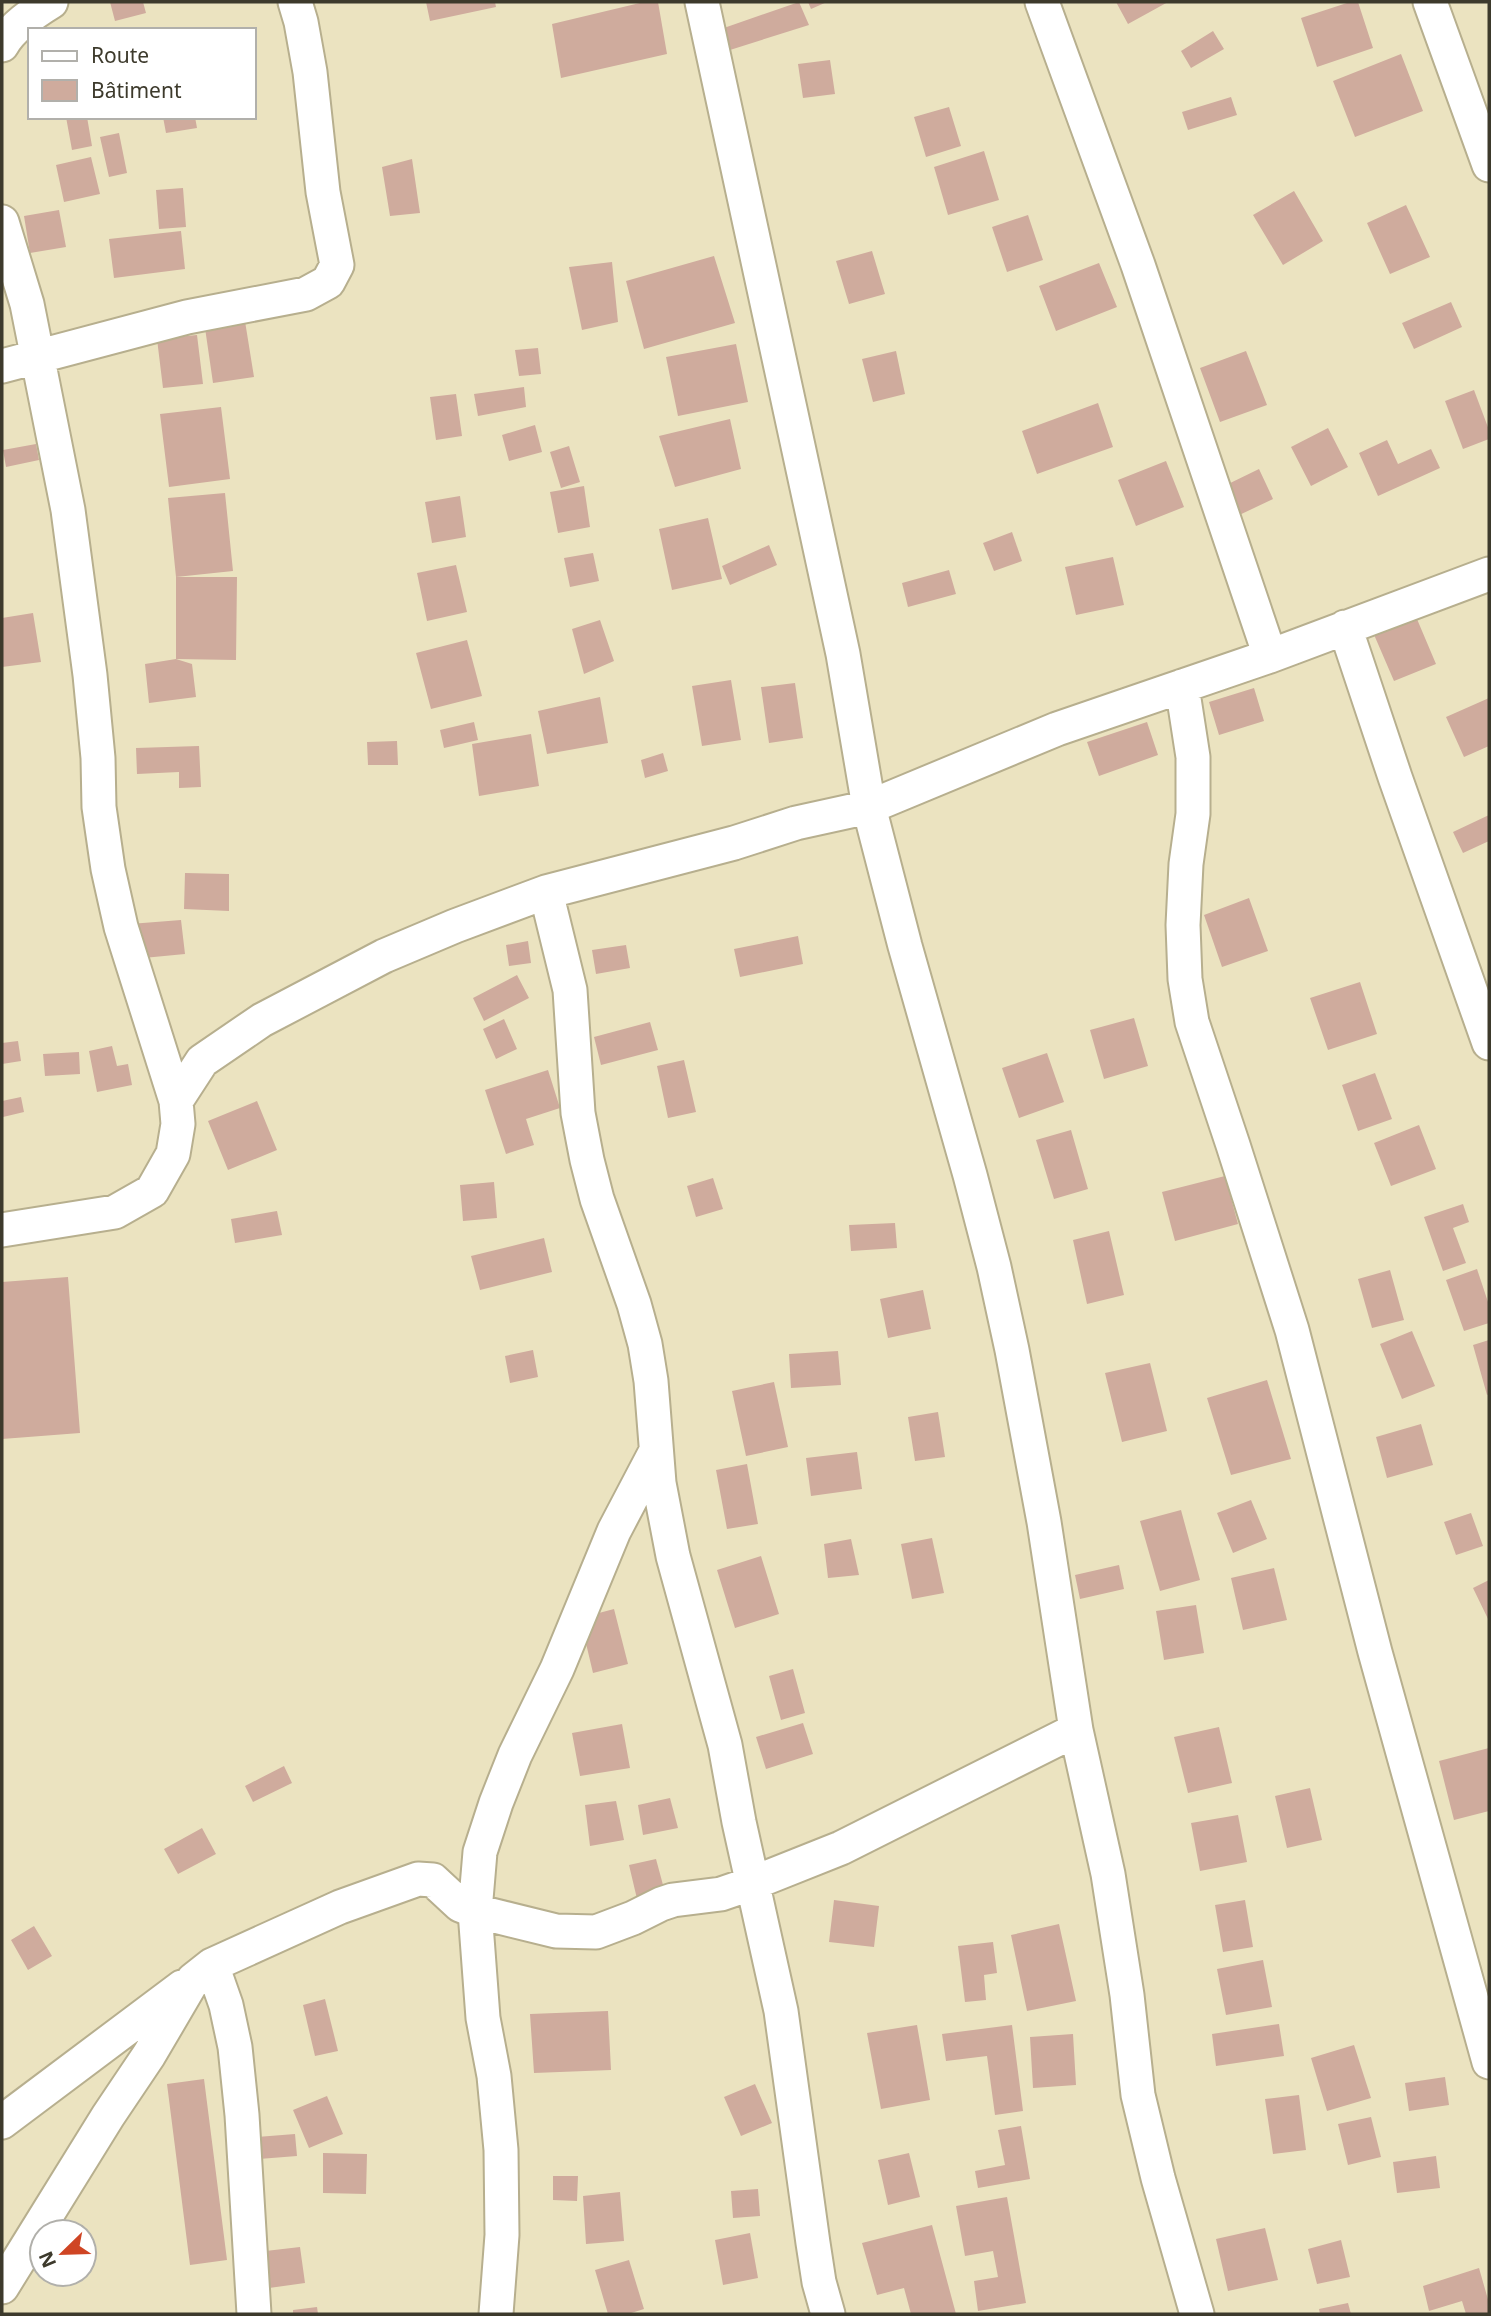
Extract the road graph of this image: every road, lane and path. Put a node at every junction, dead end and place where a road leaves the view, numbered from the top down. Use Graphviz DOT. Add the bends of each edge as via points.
graph roads {
  1 [pos="51,2"];
  2 [pos="295,2"];
  3 [pos="702,2"];
  4 [pos="1042,2"];
  5 [pos="1430,2"];
  6 [pos="2,45"];
  7 [pos="1489,165"];
  8 [pos="2,222"];
  9 [pos="38,355"];
  10 [pos="2,366"];
  11 [pos="1489,574"];
  12 [pos="1345,627"];
  13 [pos="1270,656"];
  14 [pos="1182,686"];
  15 [pos="869,807"];
  16 [pos="546,892"];
  17 [pos="1489,1043"];
  18 [pos="176,1101"];
  19 [pos="2,1230"];
  20 [pos="656,1451"];
  21 [pos="1076,1730"];
  22 [pos="753,1884"];
  23 [pos="475,1910"];
  24 [pos="202,1972"];
  25 [pos="1489,2062"];
  26 [pos="2,2122"];
  27 [pos="2,2287"];
  28 [pos="254,2314"];
  29 [pos="496,2314"];
  30 [pos="828,2314"];
  31 [pos="1197,2314"];
  1 -- 6 [label="street" via="36,10"];
  2 -- 9 [label="street" via="310,72 323,192 337,265 327,282 306,294 187,317"];
  3 -- 15 [label="street" via="843,654"];
  4 -- 13 [label="street"];
  5 -- 7 [label="street"];
  8 -- 9 [label="street"];
  9 -- 10 [label="street"];
  9 -- 18 [label="street" via="77,571 108,869 121,927"];
  11 -- 12 [label="street"];
  12 -- 13 [label="street"];
  12 -- 17 [label="street"];
  13 -- 14 [label="street"];
  14 -- 15 [label="street" via="1057,729"];
  14 -- 25 [label="street" via="1193,757 1183,925 1192,1022 1292,1330 1375,1652"];
  15 -- 16 [label="street"];
  15 -- 21 [label="street" via="994,1267 1041,1509"];
  16 -- 18 [label="street" via="384,956 262,1020 202,1061"];
  16 -- 20 [label="street" via="570,990 578,1113 587,1160 645,1344"];
  18 -- 19 [label="street" via="173,1154 152,1191 115,1213"];
  20 -- 22 [label="street" via="673,1556 725,1745"];
  20 -- 23 [label="street" via="614,1531 496,1803 480,1852"];
  21 -- 22 [label="street" via="841,1848"];
  21 -- 31 [label="street" via="1108,1874 1138,2095"];
  22 -- 23 [label="street" via="721,1894 673,1900 596,1931 556,1931"];
  22 -- 30 [label="street" via="786,2043 819,2282"];
  23 -- 24 [label="street" via="460,1905 433,1880 418,1878 340,1907"];
  23 -- 29 [label="street" via="483,2018 501,2150 502,2235"];
  24 -- 26 [label="street"];
  24 -- 27 [label="street"];
  24 -- 28 [label="street" via="226,2005 235,2047"];
}
